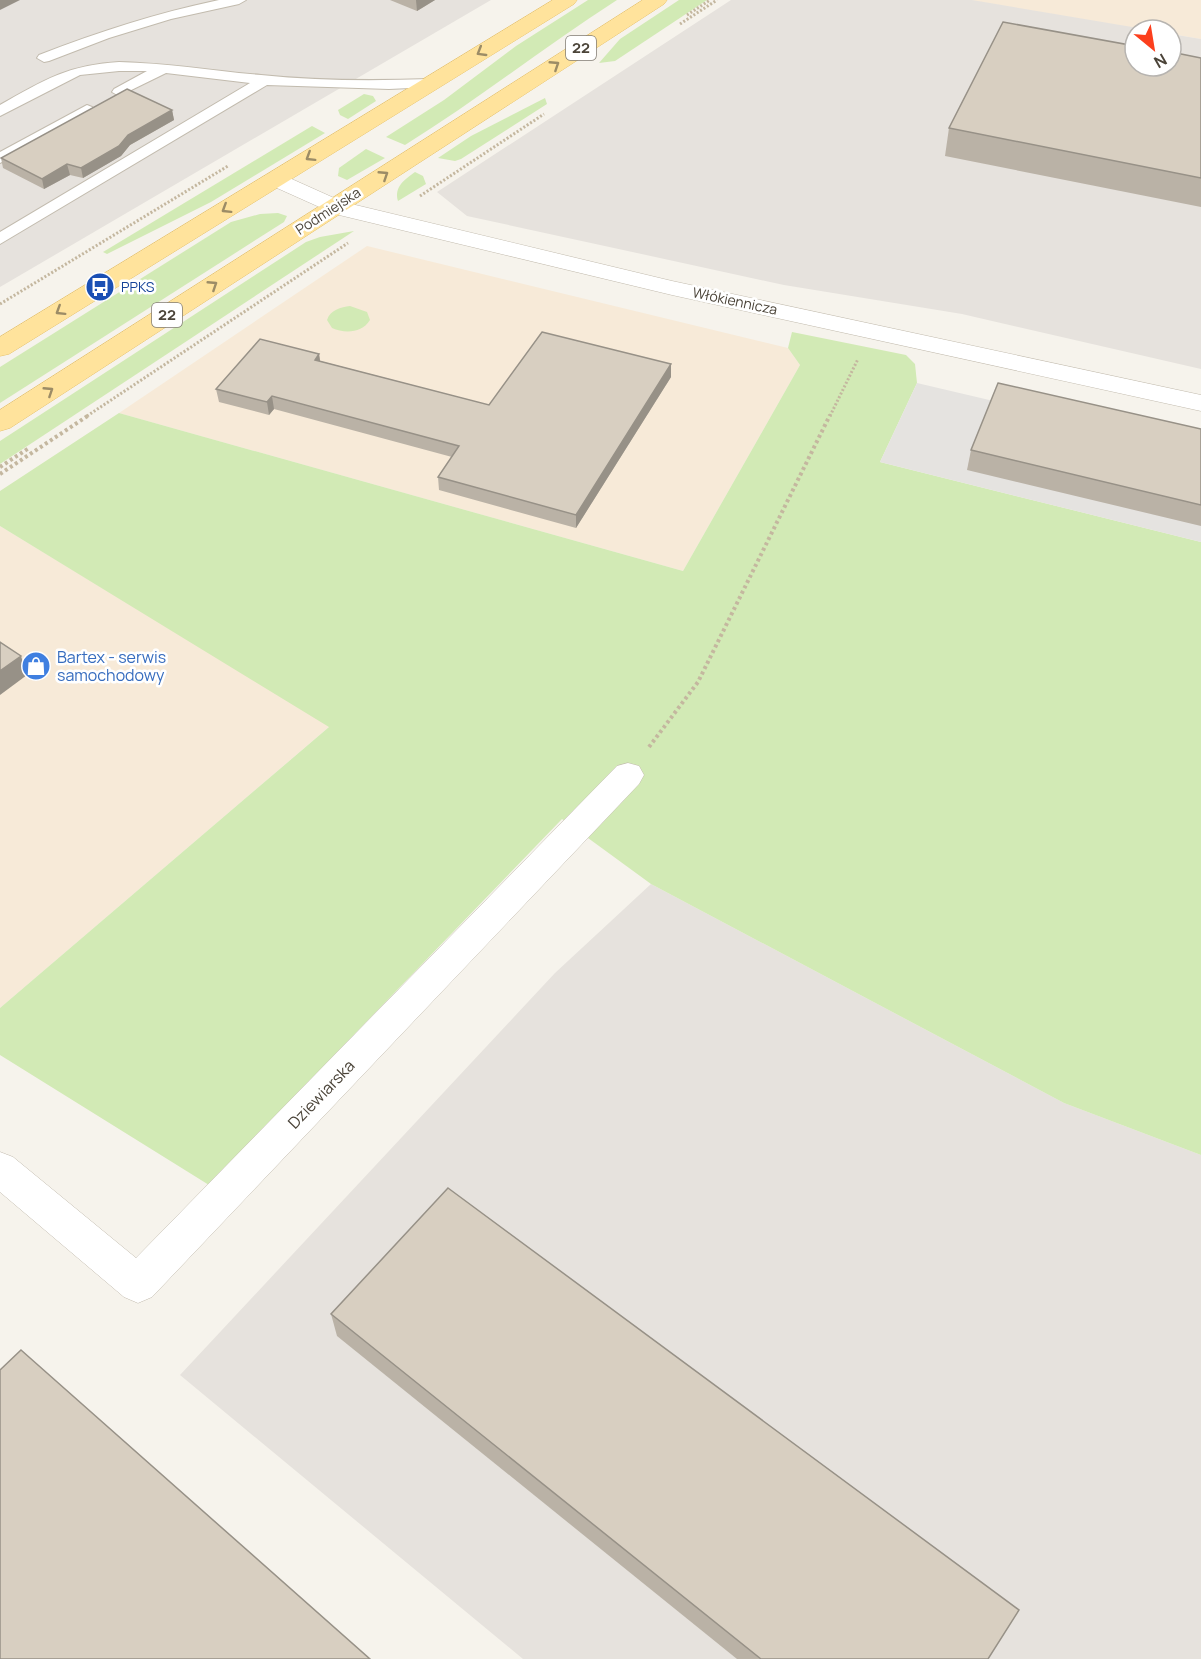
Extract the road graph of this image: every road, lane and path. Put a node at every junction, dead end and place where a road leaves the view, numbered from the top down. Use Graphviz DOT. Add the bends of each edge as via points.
graph roads {
  1 [pos="191,0"];
  2 [pos="239,0"];
  3 [pos="567,0"];
  4 [pos="657,0"];
  5 [pos="206,7"];
  6 [pos="44,58"];
  7 [pos="162,70"];
  8 [pos="265,80"];
  9 [pos="432,83"];
  10 [pos="119,92"];
  11 [pos="87,110"];
  12 [pos="0,111"];
  13 [pos="0,158"];
  14 [pos="276,179"];
  15 [pos="335,207"];
  16 [pos="0,239"];
  17 [pos="872,331"];
  18 [pos="0,348"];
  19 [pos="1201,404"];
  20 [pos="0,422"];
  21 [pos="628,775"];
  22 [pos="0,1169"];
  1 -- 5 [label="lane"];
  2 -- 5 [label="lane"];
  3 -- 9 [label="main road, one-way"];
  15 -- 4 [label="main road, Podmiejska / 22, one-way"];
  5 -- 6 [label="lane" via="146,22"];
  7 -- 8 [label="lane"];
  7 -- 10 [label="lane"];
  7 -- 12 [label="lane" via="96,68 75,72"];
  8 -- 9 [label="lane" via="372,86"];
  8 -- 16 [label="lane"];
  9 -- 14 [label="main road, one-way"];
  11 -- 13 [label="lane"];
  14 -- 15 [label="street, Włókiennicza"];
  14 -- 18 [label="main road, one-way"];
  15 -- 17 [label="street, Włókiennicza" via="672,288"];
  20 -- 15 [label="main road, Podmiejska / 22, one-way"];
  17 -- 19 [label="street, Włókiennicza"];
  17 -- 21 [label="path" via="698,682"];
  21 -- 22 [label="street, Dziewiarska" via="138,1284"];
}
